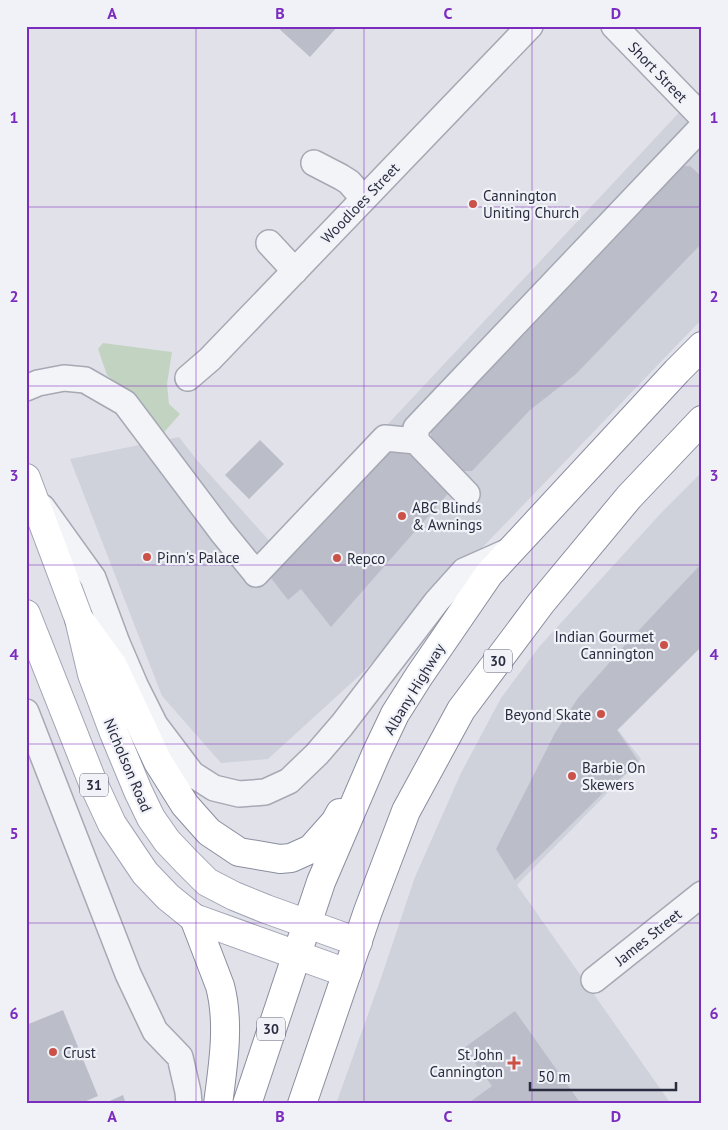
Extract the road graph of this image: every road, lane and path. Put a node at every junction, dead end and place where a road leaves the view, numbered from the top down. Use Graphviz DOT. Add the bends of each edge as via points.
graph roads {
  1 [pos="530,26"];
  2 [pos="614,26"];
  3 [pos="702,117"];
  4 [pos="702,127"];
  5 [pos="314,163"];
  6 [pos="364,198"];
  7 [pos="269,243"];
  8 [pos="295,271"];
  9 [pos="702,346"];
  10 [pos="188,378"];
  11 [pos="26,388"];
  12 [pos="702,420"];
  13 [pos="416,441"];
  14 [pos="29,485"];
  15 [pos="468,494"];
  16 [pos="511,551"];
  17 [pos="26,614"];
  18 [pos="79,619"];
  19 [pos="26,712"];
  20 [pos="376,754"];
  21 [pos="702,894"];
  22 [pos="194,918"];
  23 [pos="307,924"];
  24 [pos="358,942"];
  25 [pos="297,955"];
  26 [pos="347,973"];
  27 [pos="594,980"];
  28 [pos="189,1104"];
  29 [pos="218,1104"];
  30 [pos="247,1104"];
  31 [pos="302,1104"];
  1 -- 6 [label="street, Woodloes Street"];
  2 -- 3 [label="street, Short Street"];
  4 -- 13 [label="street" via="416,428"];
  5 -- 6 [label="street" via="349,182"];
  6 -- 8 [label="street, Woodloes Street"];
  7 -- 8 [label="street"];
  8 -- 10 [label="street, Woodloes Street"];
  9 -- 16 [label="main road, Albany Highway / 30"];
  11 -- 13 [label="street" via="64,378 85,380 125,402 255,573 385,438"];
  12 -- 24 [label="main road, 30" via="629,497 547,595 461,710 406,811"];
  13 -- 15 [label="street"];
  14 -- 16 [label="street" via="93,578 117,643 155,725 192,774 214,788 239,794 265,792 288,781 342,725 437,601 464,571"];
  14 -- 18 [label="main road, Nicholson Road / 31"];
  16 -- 20 [label="main road, Albany Highway / 30" via="489,574 419,676 395,714"];
  17 -- 22 [label="main road, 31" via="112,824 145,873"];
  18 -- 20 [label="main road, 30" via="113,666 158,762 185,804 209,832 239,852 280,859 311,849 335,822"];
  18 -- 23 [label="main road, Nicholson Road / 31" via="92,674 114,733 144,804 167,841 207,882"];
  19 -- 28 [label="street" via="128,974 155,1031 180,1057"];
  20 -- 23 [label="main road, Albany Highway / 30"];
  21 -- 27 [label="street, James Street"];
  22 -- 25 [label="main road, 31"];
  22 -- 29 [label="main road" via="223,996 225,1021"];
  23 -- 24 [label="main road, Nicholson Road / 31"];
  23 -- 25 [label="main road, Albany Highway / 30"];
  24 -- 26 [label="main road, 30"];
  25 -- 26 [label="main road, 31"];
  25 -- 30 [label="main road, Albany Highway / 30"];
  26 -- 31 [label="main road, 30"];
}
